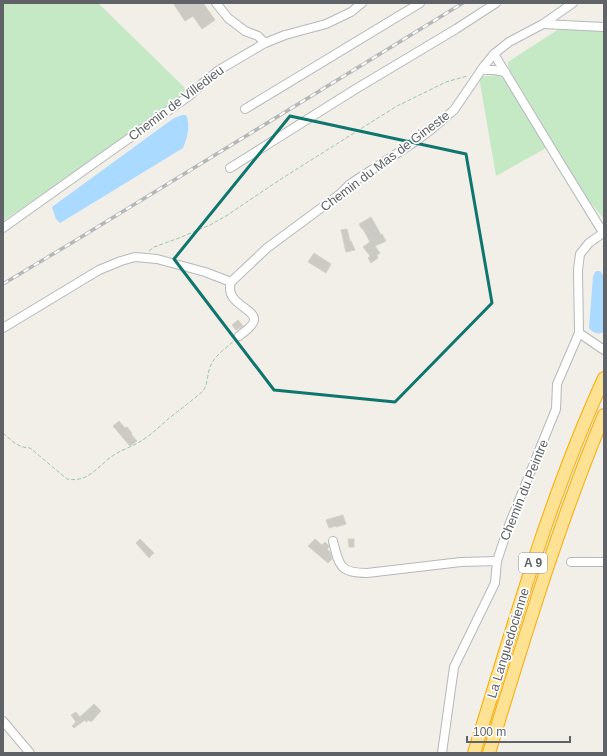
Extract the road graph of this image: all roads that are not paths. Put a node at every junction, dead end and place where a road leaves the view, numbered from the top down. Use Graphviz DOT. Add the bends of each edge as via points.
graph roads {
  1 [pos="216,3"];
  2 [pos="362,3"];
  3 [pos="420,3"];
  4 [pos="496,3"];
  5 [pos="573,3"];
  6 [pos="543,24"];
  7 [pos="604,27"];
  8 [pos="265,43"];
  9 [pos="494,54"];
  10 [pos="480,71"];
  11 [pos="505,72"];
  12 [pos="245,109"];
  13 [pos="230,168"];
  14 [pos="3,228"];
  15 [pos="604,233"];
  16 [pos="231,282"];
  17 [pos="3,328"];
  18 [pos="579,333"];
  19 [pos="239,336"];
  20 [pos="604,350"];
  21 [pos="604,378"];
  22 [pos="604,415"];
  23 [pos="333,541"];
  24 [pos="497,560"];
  25 [pos="571,562"];
  26 [pos="604,562"];
  27 [pos="3,723"];
  28 [pos="30,753"];
  29 [pos="442,753"];
  30 [pos="474,753"];
  31 [pos="489,753"];
  1 -- 8 [label="street" via="228,18"];
  2 -- 8 [label="street, Chemin de Villedieu" via="351,12 326,24"];
  3 -- 12 [label="street"];
  4 -- 13 [label="street"];
  5 -- 6 [label="street, Chemin du Mas de Gineste"];
  6 -- 7 [label="street"];
  6 -- 9 [label="street, Chemin du Mas de Gineste" via="509,42"];
  8 -- 14 [label="street, Chemin de Villedieu" via="219,70 190,96"];
  9 -- 10 [label="street, Chemin du Mas de Gineste"];
  9 -- 11 [label="street"];
  10 -- 11 [label="street"];
  10 -- 16 [label="street, Chemin du Mas de Gineste" via="454,110 433,128 350,184 267,248"];
  11 -- 15 [label="street"];
  15 -- 18 [label="street, Chemin du Peintre" via="589,243 580,254"];
  16 -- 17 [label="street" via="157,258 135,257 99,270"];
  16 -- 19 [label="street" via="230,294 253,315 254,320"];
  18 -- 20 [label="street"];
  18 -- 24 [label="street, Chemin du Peintre" via="557,384 556,409"];
  21 -- 30 [label="highway, La Languedocienne / A 9" via="570,459 541,539"];
  22 -- 31 [label="highway, La Languedocienne / A 9" via="550,557"];
  23 -- 24 [label="street" via="337,559 342,567 354,573"];
  24 -- 29 [label="street, Chemin du Peintre" via="495,583 454,667"];
  25 -- 26 [label="street"];
  27 -- 28 [label="street"];
}
